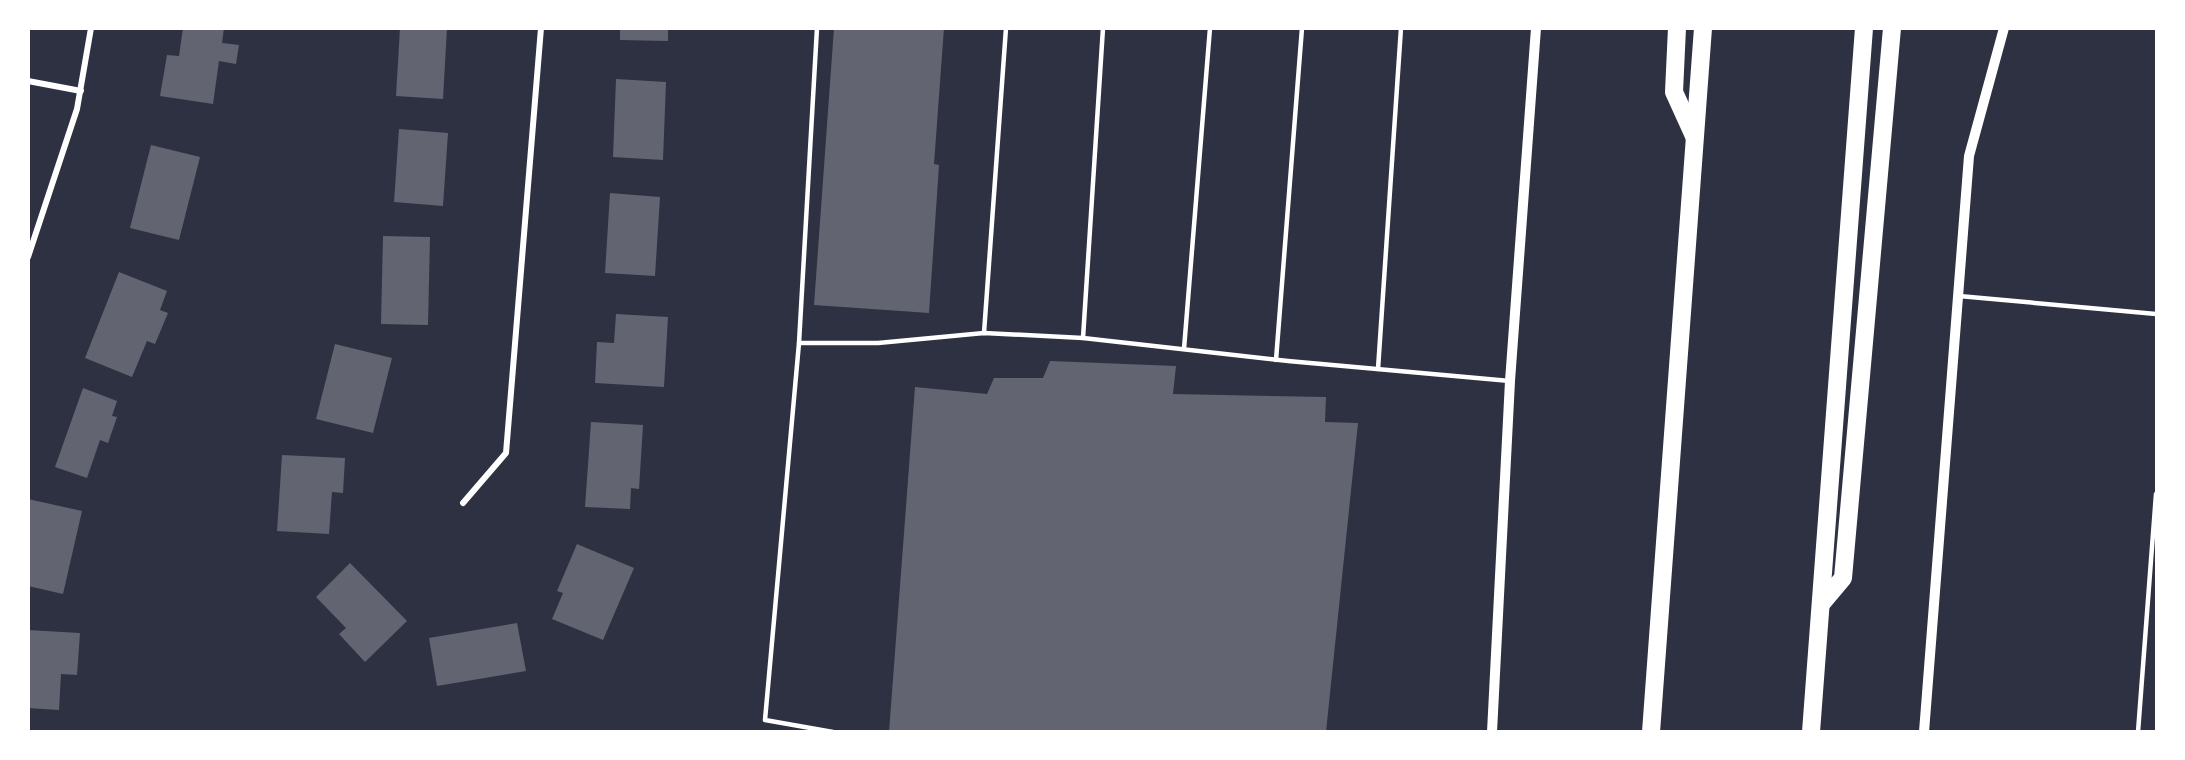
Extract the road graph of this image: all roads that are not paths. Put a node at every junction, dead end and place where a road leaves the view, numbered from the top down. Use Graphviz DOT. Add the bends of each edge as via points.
graph roads {
  1 [pos="91,28"];
  2 [pos="541,28"];
  3 [pos="817,28"];
  4 [pos="1006,28"];
  5 [pos="1103,28"];
  6 [pos="1210,28"];
  7 [pos="1302,28"];
  8 [pos="1401,28"];
  9 [pos="1536,28"];
  10 [pos="1677,28"];
  11 [pos="1703,28"];
  12 [pos="1864,28"];
  13 [pos="1892,28"];
  14 [pos="2004,28"];
  15 [pos="28,81"];
  16 [pos="81,91"];
  17 [pos="1696,139"];
  18 [pos="28,257"];
  19 [pos="1958,296"];
  20 [pos="2157,315"];
  21 [pos="984,333"];
  22 [pos="1083,338"];
  23 [pos="799,343"];
  24 [pos="1184,349"];
  25 [pos="1276,360"];
  26 [pos="1378,369"];
  27 [pos="1510,381"];
  28 [pos="2157,494"];
  29 [pos="463,503"];
  30 [pos="1822,603"];
  31 [pos="833,732"];
  32 [pos="1492,732"];
  33 [pos="1651,732"];
  34 [pos="1811,732"];
  35 [pos="1924,732"];
  36 [pos="2138,732"];
  1 -- 16 [label="street"];
  2 -- 29 [label="street" via="506,453"];
  3 -- 23 [label="lane"];
  4 -- 21 [label="lane"];
  5 -- 22 [label="lane"];
  6 -- 24 [label="lane"];
  7 -- 25 [label="lane"];
  8 -- 26 [label="lane"];
  9 -- 27 [label="street"];
  10 -- 17 [label="highway" via="1674,92"];
  11 -- 17 [label="highway"];
  12 -- 30 [label="highway"];
  13 -- 30 [label="highway" via="1843,578"];
  14 -- 19 [label="street" via="1969,156"];
  15 -- 16 [label="street"];
  16 -- 18 [label="street"];
  17 -- 33 [label="highway"];
  19 -- 20 [label="lane"];
  19 -- 35 [label="street"];
  21 -- 22 [label="lane"];
  21 -- 23 [label="lane" via="878,343"];
  22 -- 24 [label="lane"];
  23 -- 31 [label="lane" via="765,720"];
  24 -- 25 [label="lane"];
  25 -- 26 [label="lane"];
  26 -- 27 [label="lane"];
  27 -- 32 [label="street"];
  28 -- 36 [label="lane"];
  30 -- 34 [label="highway"];
}
